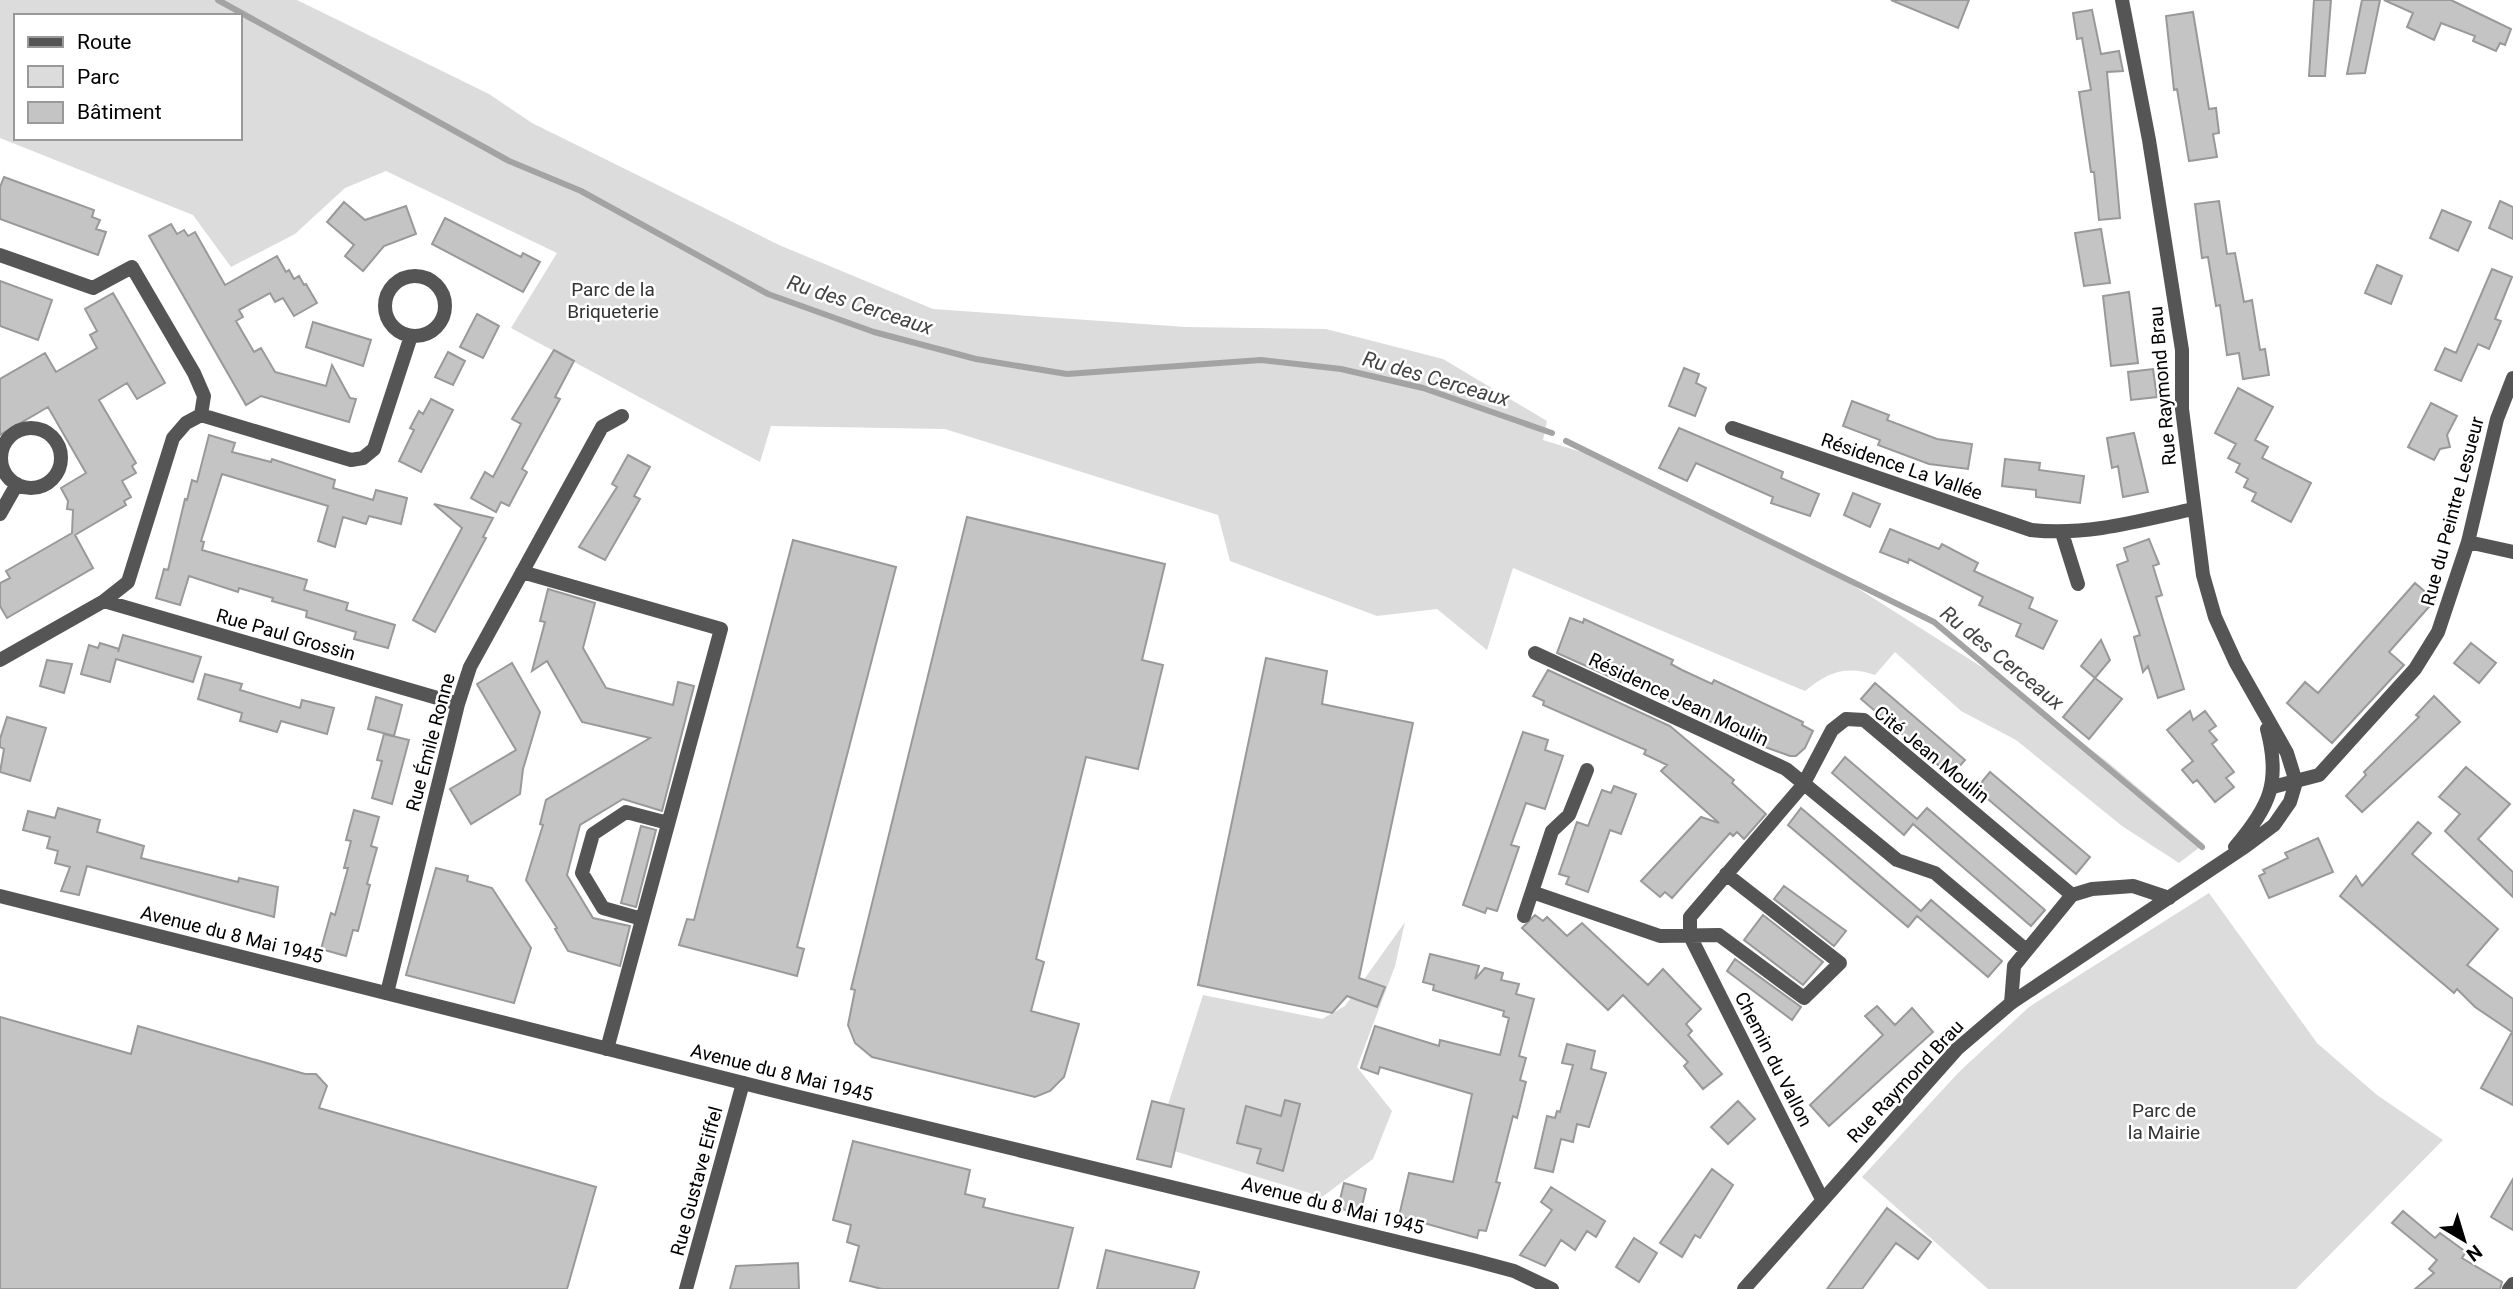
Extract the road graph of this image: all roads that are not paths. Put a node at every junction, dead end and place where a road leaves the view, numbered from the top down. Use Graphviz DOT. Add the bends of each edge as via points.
graph roads {
  1 [pos="2122,0"];
  2 [pos="0,255"];
  3 [pos="411,336"];
  4 [pos="2513,378"];
  5 [pos="201,415"];
  6 [pos="622,416"];
  7 [pos="1732,428"];
  8 [pos="17,484"];
  9 [pos="2193,509"];
  10 [pos="0,514"];
  11 [pos="2062,533"];
  12 [pos="2468,542"];
  13 [pos="2513,552"];
  14 [pos="522,572"];
  15 [pos="2078,584"];
  16 [pos="104,601"];
  17 [pos="1535,653"];
  18 [pos="0,660"];
  19 [pos="458,704"];
  20 [pos="2264,717"];
  21 [pos="1587,770"];
  22 [pos="2297,782"];
  23 [pos="1803,785"];
  24 [pos="2273,787"];
  25 [pos="668,823"];
  26 [pos="2225,859"];
  27 [pos="1726,874"];
  28 [pos="1532,892"];
  29 [pos="2072,895"];
  30 [pos="0,896"];
  31 [pos="2169,898"];
  32 [pos="1524,916"];
  33 [pos="642,919"];
  34 [pos="1690,936"];
  35 [pos="2025,949"];
  36 [pos="387,993"];
  37 [pos="2011,1003"];
  38 [pos="607,1049"];
  39 [pos="743,1083"];
  40 [pos="1822,1199"];
  41 [pos="2513,1284"];
  42 [pos="685,1289"];
  43 [pos="1552,1289"];
  44 [pos="1744,1289"];
  45 [pos="2509,1289"];
  1 -- 9 [label="street, Rue Raymond Brau" via="2150,140 2182,350 2182,408"];
  2 -- 5 [label="street" via="93,288 132,267 194,373 204,396"];
  3 -- 3 [label="street" via="439,324 445,304 438,285 420,276 401,279 385,302 394,328"];
  3 -- 5 [label="street" via="374,449 363,458 351,460"];
  4 -- 12 [label="street, Rue du Peintre Lesueur" via="2497,419"];
  5 -- 16 [label="street" via="173,438 128,582"];
  6 -- 14 [label="street, Rue Émile Ronne" via="602,427"];
  7 -- 11 [label="street, Résidence La Vallée" via="2031,530"];
  8 -- 8 [label="street" via="9,478 2,460 7,441 23,429 43,430 61,451 58,470 36,487"];
  8 -- 10 [label="street"];
  9 -- 11 [label="street, Résidence La Vallée"];
  9 -- 20 [label="street, Rue Raymond Brau" via="2215,617"];
  11 -- 15 [label="street"];
  12 -- 13 [label="street"];
  12 -- 22 [label="street, Rue du Peintre Lesueur" via="2438,632 2414,669 2319,775"];
  14 -- 19 [label="street, Rue Émile Ronne" via="470,667"];
  14 -- 25 [label="street" via="720,629"];
  16 -- 18 [label="street"];
  16 -- 19 [label="street, Rue Paul Grossin"];
  17 -- 23 [label="street, Résidence Jean Moulin" via="1786,769"];
  19 -- 36 [label="street, Rue Émile Ronne"];
  20 -- 22 [label="street, Rue Raymond Brau" via="2287,753"];
  20 -- 24 [label="street, Rue Raymond Brau" via="2274,757"];
  21 -- 28 [label="street" via="1569,815 1552,831"];
  22 -- 24 [label="street, Rue du Peintre Lesueur"];
  22 -- 26 [label="street, Rue Raymond Brau" via="2274,825"];
  23 -- 27 [label="street"];
  23 -- 29 [label="street, Cité Jean Moulin" via="1832,730 1846,719 1864,720"];
  23 -- 35 [label="street" via="1898,860 1936,873"];
  24 -- 26 [label="street, Rue Raymond Brau" via="2266,805"];
  25 -- 33 [label="street"];
  25 -- 33 [label="street" via="626,812 593,834 582,873 603,908"];
  26 -- 31 [label="street, Rue Raymond Brau"];
  27 -- 34 [label="street" via="1690,917"];
  27 -- 34 [label="street, Chemin du Vallon" via="1840,963 1804,999 1719,935"];
  28 -- 32 [label="street"];
  28 -- 34 [label="street, Chemin du Vallon" via="1660,936"];
  29 -- 31 [label="street" via="2133,886"];
  29 -- 35 [label="street"];
  30 -- 36 [label="street, Avenue du 8 Mai 1945"];
  31 -- 37 [label="street, Rue Raymond Brau"];
  33 -- 38 [label="street"];
  34 -- 40 [label="street, Chemin du Vallon"];
  35 -- 37 [label="street" via="2014,966"];
  36 -- 38 [label="street, Avenue du 8 Mai 1945"];
  37 -- 40 [label="street, Rue Raymond Brau" via="1957,1049"];
  38 -- 39 [label="street, Avenue du 8 Mai 1945"];
  39 -- 42 [label="street, Rue Gustave Eiffel"];
  39 -- 43 [label="street, Avenue du 8 Mai 1945" via="1473,1260 1514,1271"];
  40 -- 44 [label="street, Rue Raymond Brau"];
  41 -- 45 [label="street"];
}
